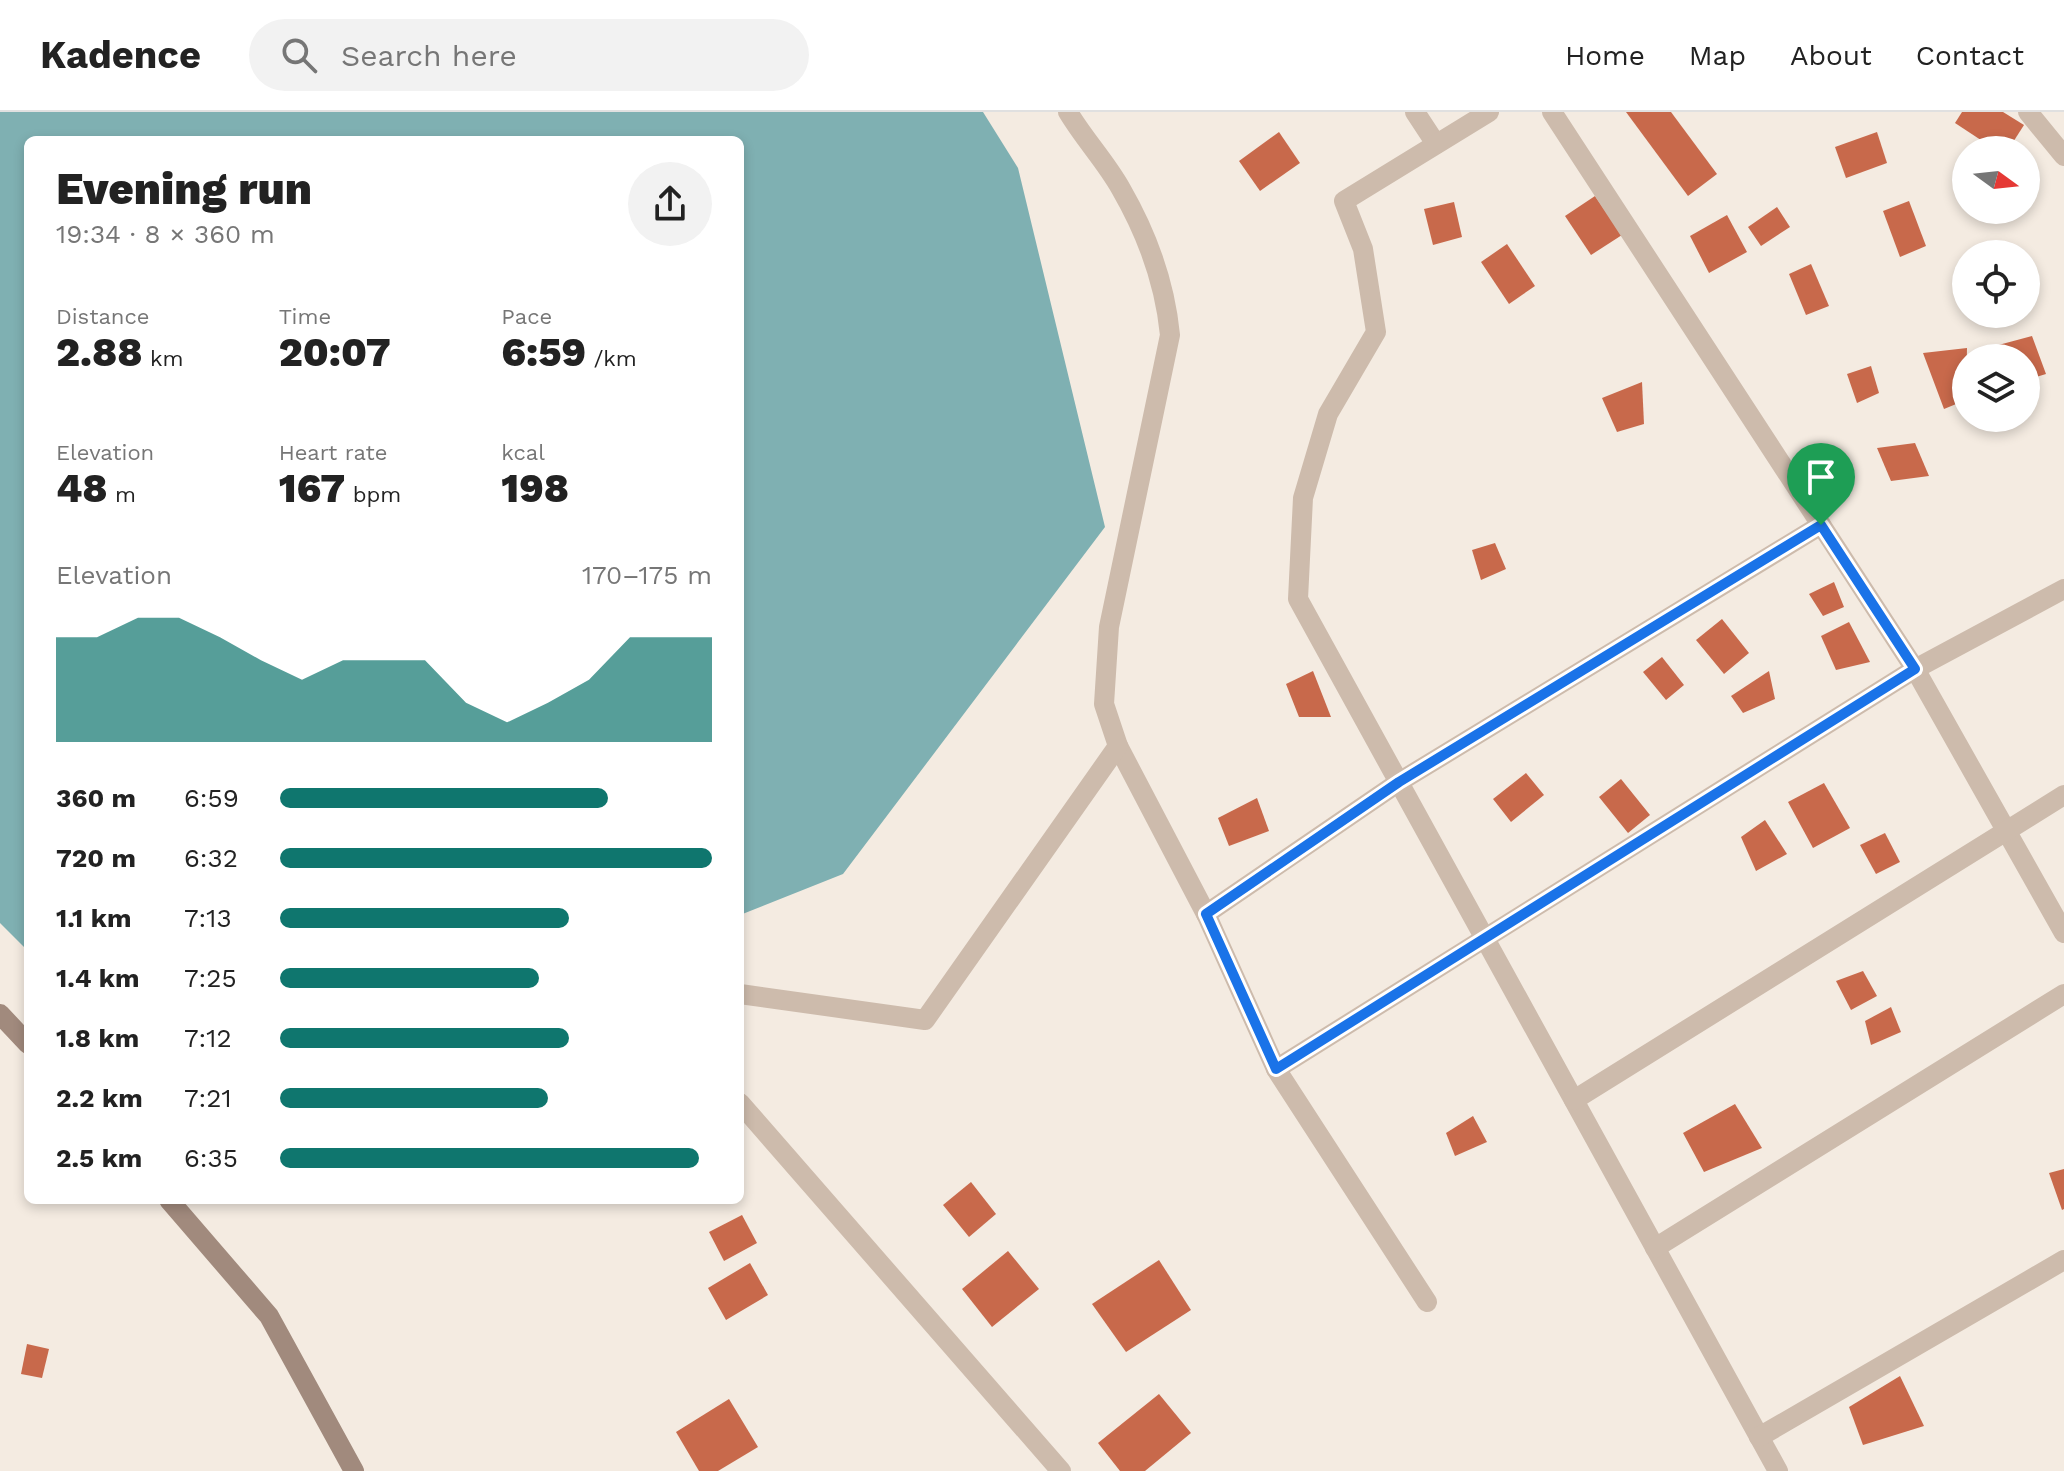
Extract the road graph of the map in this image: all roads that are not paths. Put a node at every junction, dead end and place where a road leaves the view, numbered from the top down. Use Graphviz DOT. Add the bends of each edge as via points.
graph roads {
  1 [pos="1068,112"];
  2 [pos="1415,112"];
  3 [pos="1489,112"];
  4 [pos="1552,112"];
  5 [pos="2028,112"];
  6 [pos="1436,144"];
  7 [pos="2064,156"];
  8 [pos="1821,525"];
  9 [pos="2064,589"];
  10 [pos="1915,669"];
  11 [pos="1118,746"];
  12 [pos="1399,782"];
  13 [pos="2064,795"];
  14 [pos="2005,829"];
  15 [pos="1206,914"];
  16 [pos="2064,933"];
  17 [pos="1486,941"];
  18 [pos="2064,994"];
  19 [pos="744,995"];
  20 [pos="0,1014"];
  21 [pos="24,1040"];
  22 [pos="1276,1069"];
  23 [pos="1574,1100"];
  24 [pos="744,1108"];
  25 [pos="172,1204"];
  26 [pos="1655,1248"];
  27 [pos="2064,1260"];
  28 [pos="1427,1302"];
  29 [pos="1759,1437"];
  30 [pos="354,1471"];
  31 [pos="1061,1471"];
  32 [pos="1778,1471"];
  1 -- 11 [label="street" via="1121,187 1141,230 1166,295 1170,335 1109,627 1104,704"];
  2 -- 6 [label="street"];
  3 -- 6 [label="street"];
  4 -- 8 [label="street"];
  5 -- 7 [label="street"];
  6 -- 12 [label="street" via="1344,201 1363,249 1376,332 1328,414 1303,498 1298,599"];
  8 -- 10 [label="street"];
  8 -- 12 [label="street"];
  9 -- 10 [label="street"];
  10 -- 14 [label="street"];
  10 -- 17 [label="street"];
  11 -- 15 [label="street"];
  11 -- 19 [label="street" via="925,1020"];
  12 -- 15 [label="street"];
  12 -- 17 [label="street"];
  13 -- 14 [label="street"];
  14 -- 16 [label="street"];
  14 -- 23 [label="street"];
  15 -- 22 [label="street"];
  17 -- 22 [label="street"];
  17 -- 23 [label="street"];
  18 -- 26 [label="street"];
  20 -- 21 [label="street"];
  22 -- 28 [label="street"];
  23 -- 26 [label="street"];
  24 -- 31 [label="street"];
  25 -- 30 [label="street" via="269,1316"];
  26 -- 29 [label="street"];
  27 -- 29 [label="street"];
  29 -- 32 [label="street"];
}
